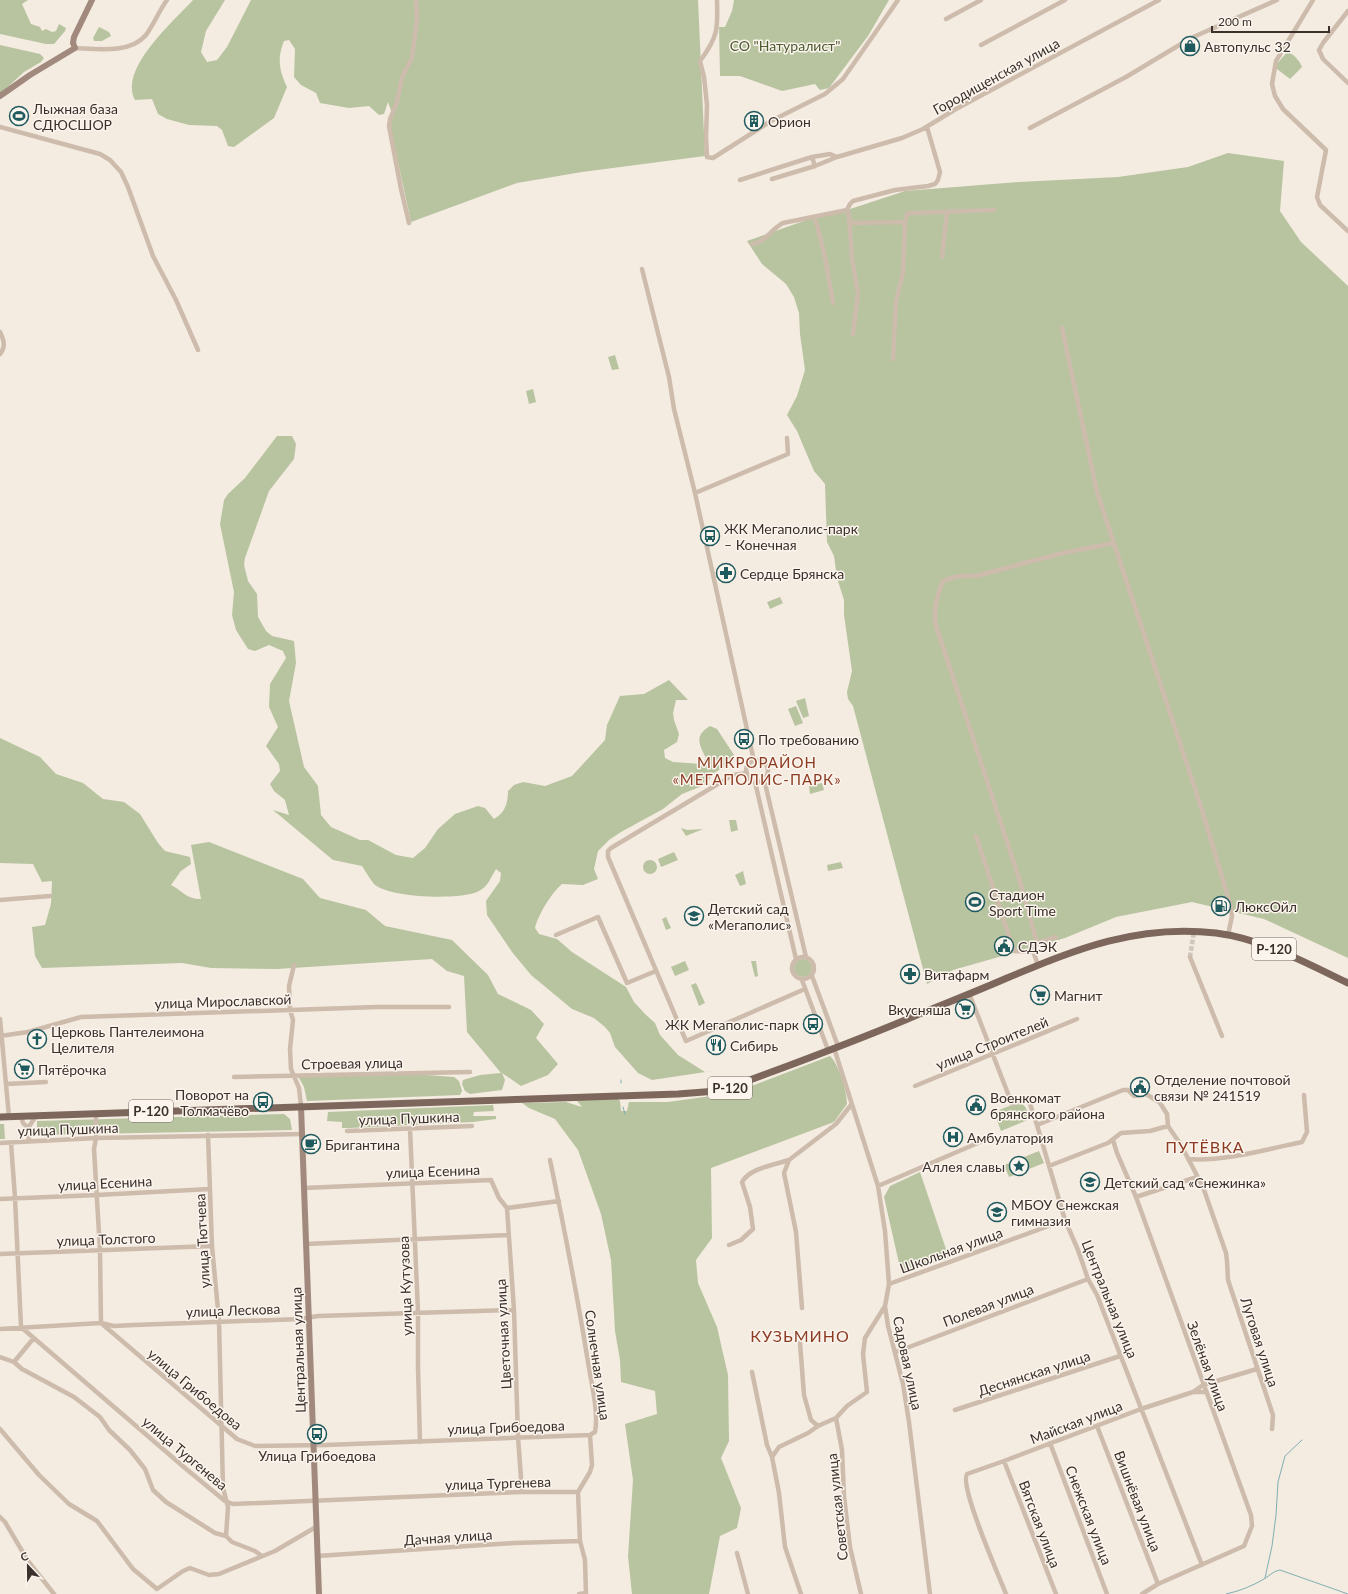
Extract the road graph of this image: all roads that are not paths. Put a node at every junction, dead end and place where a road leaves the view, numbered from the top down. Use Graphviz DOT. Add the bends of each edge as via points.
graph roads {
  1 [pos="92,0"];
  2 [pos="167,0"];
  3 [pos="416,0"];
  4 [pos="717,0"];
  5 [pos="898,0"];
  6 [pos="981,0"];
  7 [pos="1065,0"];
  8 [pos="1159,0"];
  9 [pos="1277,0"];
  10 [pos="1313,0"];
  11 [pos="1348,11"];
  12 [pos="946,19"];
  13 [pos="982,45"];
  14 [pos="75,48"];
  15 [pos="1348,83"];
  16 [pos="0,96"];
  17 [pos="0,127"];
  18 [pos="927,127"];
  19 [pos="1030,128"];
  20 [pos="812,157"];
  21 [pos="837,157"];
  22 [pos="815,166"];
  23 [pos="772,179"];
  24 [pos="740,180"];
  25 [pos="847,210"];
  26 [pos="994,210"];
  27 [pos="947,212"];
  28 [pos="815,217"];
  29 [pos="905,222"];
  30 [pos="409,223"];
  31 [pos="849,223"];
  32 [pos="1348,231"];
  33 [pos="752,244"];
  34 [pos="942,258"];
  35 [pos="642,269"];
  36 [pos="833,304"];
  37 [pos="1062,328"];
  38 [pos="0,332"];
  39 [pos="853,334"];
  40 [pos="198,350"];
  41 [pos="0,354"];
  42 [pos="893,359"];
  43 [pos="787,438"];
  44 [pos="696,494"];
  45 [pos="1114,543"];
  46 [pos="754,760"];
  47 [pos="747,773"];
  48 [pos="764,780"];
  49 [pos="755,782"];
  50 [pos="976,836"];
  51 [pos="50,896"];
  52 [pos="0,900"];
  53 [pos="556,935"];
  54 [pos="1228,935"];
  55 [pos="1056,937"];
  56 [pos="1037,943"];
  57 [pos="1033,952"];
  58 [pos="806,957"];
  59 [pos="1190,957"];
  60 [pos="796,959"];
  61 [pos="294,965"];
  62 [pos="1038,965"];
  63 [pos="656,971"];
  64 [pos="812,976"];
  65 [pos="802,980"];
  66 [pos="1348,983"];
  67 [pos="805,989"];
  68 [pos="970,993"];
  69 [pos="449,1007"];
  70 [pos="290,1010"];
  71 [pos="0,1019"];
  72 [pos="1077,1019"];
  73 [pos="0,1036"];
  74 [pos="1222,1036"];
  75 [pos="833,1048"];
  76 [pos="993,1054"];
  77 [pos="470,1072"];
  78 [pos="294,1075"];
  79 [pos="234,1077"];
  80 [pos="46,1082"];
  81 [pos="6,1084"];
  82 [pos="915,1086"];
  83 [pos="1304,1095"];
  84 [pos="852,1105"];
  85 [pos="301,1106"];
  86 [pos="96,1114"];
  87 [pos="21,1116"];
  88 [pos="36,1116"];
  89 [pos="0,1117"];
  90 [pos="9,1117"];
  91 [pos="1037,1124"];
  92 [pos="472,1126"];
  93 [pos="1168,1126"];
  94 [pos="28,1128"];
  95 [pos="410,1129"];
  96 [pos="347,1131"];
  97 [pos="302,1134"];
  98 [pos="208,1135"];
  99 [pos="96,1138"];
  100 [pos="987,1139"];
  101 [pos="1113,1140"];
  102 [pos="29,1141"];
  103 [pos="11,1142"];
  104 [pos="0,1143"];
  105 [pos="1188,1159"];
  106 [pos="550,1160"];
  107 [pos="789,1160"];
  108 [pos="1202,1160"];
  109 [pos="1049,1166"];
  110 [pos="1194,1170"];
  111 [pos="1197,1177"];
  112 [pos="412,1183"];
  113 [pos="878,1186"];
  114 [pos="304,1188"];
  115 [pos="210,1189"];
  116 [pos="97,1195"];
  117 [pos="1136,1197"];
  118 [pos="15,1198"];
  119 [pos="0,1199"];
  120 [pos="558,1201"];
  121 [pos="507,1208"];
  122 [pos="1065,1220"];
  123 [pos="508,1235"];
  124 [pos="414,1239"];
  125 [pos="306,1244"];
  126 [pos="729,1245"];
  127 [pos="212,1246"];
  128 [pos="100,1250"];
  129 [pos="0,1254"];
  130 [pos="18,1254"];
  131 [pos="1088,1279"];
  132 [pos="890,1284"];
  133 [pos="886,1306"];
  134 [pos="802,1308"];
  135 [pos="514,1310"];
  136 [pos="418,1312"];
  137 [pos="309,1318"];
  138 [pos="219,1321"];
  139 [pos="101,1323"];
  140 [pos="21,1327"];
  141 [pos="0,1329"];
  142 [pos="33,1339"];
  143 [pos="800,1343"];
  144 [pos="896,1352"];
  145 [pos="1120,1356"];
  146 [pos="0,1358"];
  147 [pos="14,1362"];
  148 [pos="1257,1369"];
  149 [pos="752,1372"];
  150 [pos="1203,1385"];
  151 [pos="1193,1392"];
  152 [pos="1206,1392"];
  153 [pos="1141,1409"];
  154 [pos="956,1410"];
  155 [pos="836,1418"];
  156 [pos="221,1425"];
  157 [pos="818,1426"];
  158 [pos="1097,1426"];
  159 [pos="0,1429"];
  160 [pos="1272,1429"];
  161 [pos="590,1435"];
  162 [pos="518,1437"];
  163 [pos="420,1442"];
  164 [pos="1050,1443"];
  165 [pos="314,1444"];
  166 [pos="772,1456"];
  167 [pos="1004,1461"];
  168 [pos="522,1492"];
  169 [pos="578,1492"];
  170 [pos="315,1500"];
  171 [pos="226,1501"];
  172 [pos="0,1517"];
  173 [pos="316,1527"];
  174 [pos="226,1536"];
  175 [pos="580,1541"];
  176 [pos="737,1552"];
  177 [pos="262,1556"];
  178 [pos="317,1556"];
  179 [pos="1202,1565"];
  180 [pos="1158,1584"];
  181 [pos="158,1591"];
  182 [pos="54,1594"];
  183 [pos="319,1594"];
  184 [pos="579,1594"];
  185 [pos="586,1594"];
  186 [pos="748,1594"];
  187 [pos="801,1594"];
  188 [pos="861,1594"];
  189 [pos="930,1594"];
  190 [pos="1006,1594"];
  191 [pos="1056,1594"];
  192 [pos="1107,1594"];
  193 [pos="1142,1594"];
  1 -- 14 [label="street" via="74,37"];
  2 -- 14 [label="street" via="146,35 136,43 119,48"];
  3 -- 30 [label="street" via="412,58 402,77 389,126"];
  4 -- 5 [label="street" via="718,26 715,38 700,61 707,105 707,157 716,157 771,121 832,89 843,79"];
  6 -- 12 [label="street"];
  7 -- 13 [label="street"];
  8 -- 18 [label="street, Городищенская улица"];
  9 -- 19 [label="street" via="1192,38 1126,77"];
  10 -- 32 [label="street" via="1276,61 1272,84 1275,96 1283,109 1326,150 1317,197 1320,205"];
  11 -- 15 [label="street" via="1319,50 1323,59"];
  14 -- 16 [label="street"];
  17 -- 40 [label="street" via="100,154 121,172 153,256"];
  18 -- 21 [label="street, Городищенская улица" via="902,138"];
  18 -- 25 [label="street" via="940,172 935,184 895,190 854,201"];
  20 -- 21 [label="street, Городищенская улица" via="830,154"];
  20 -- 22 [label="street"];
  20 -- 24 [label="street, Городищенская улица"];
  21 -- 22 [label="street, Городищенская улица"];
  22 -- 23 [label="street, Городищенская улица"];
  25 -- 28 [label="street"];
  25 -- 31 [label="street"];
  26 -- 27 [label="street"];
  27 -- 29 [label="street" via="911,213"];
  27 -- 34 [label="street"];
  28 -- 33 [label="street" via="783,223 763,240"];
  28 -- 36 [label="street"];
  29 -- 31 [label="street"];
  29 -- 42 [label="street" via="903,273 896,301"];
  31 -- 39 [label="street" via="858,294"];
  35 -- 44 [label="street"];
  37 -- 45 [label="street" via="1097,492"];
  38 -- 41 [label="street" via="4,343"];
  43 -- 44 [label="street" via="788,454"];
  44 -- 46 [label="street"];
  45 -- 54 [label="street" via="1203,813 1230,904 1232,916"];
  45 -- 56 [label="street" via="1063,553 976,576 950,577 943,581 939,590 934,617 936,626 1019,878"];
  46 -- 47 [label="street" via="748,765"];
  46 -- 48 [label="street" via="767,766 768,772"];
  47 -- 49 [label="street"];
  47 -- 63 [label="street" via="733,775 608,851 608,857"];
  48 -- 49 [label="street"];
  48 -- 58 [label="street"];
  49 -- 60 [label="street"];
  50 -- 57 [label="street" via="1014,951"];
  51 -- 52 [label="street"];
  53 -- 63 [label="street" via="598,917 626,983"];
  54 -- 62 [label="main road, Р-120" via="1185,931 1142,934 1108,940"];
  54 -- 66 [label="main road, Р-120" via="1284,953"];
  55 -- 56 [label="street"];
  56 -- 57 [label="street" via="1031,945"];
  57 -- 62 [label="street"];
  58 -- 60 [label="street"];
  58 -- 64 [label="street" via="814,964"];
  59 -- 74 [label="street"];
  60 -- 65 [label="street" via="791,967 792,972"];
  61 -- 70 [label="street" via="288,986"];
  62 -- 68 [label="main road, Р-120"];
  63 -- 67 [label="street" via="686,1041"];
  64 -- 65 [label="street"];
  64 -- 75 [label="street"];
  65 -- 67 [label="street"];
  67 -- 75 [label="street"];
  68 -- 75 [label="main road, Р-120"];
  68 -- 76 [label="street, Центральная улица"];
  69 -- 70 [label="street, улица Мирославской"];
  70 -- 73 [label="street, улица Мирославской" via="81,1017 28,1032"];
  70 -- 78 [label="street" via="293,1020 291,1069"];
  71 -- 73 [label="street"];
  72 -- 76 [label="street, улица Строителей"];
  73 -- 81 [label="street"];
  75 -- 84 [label="street, Садовая улица"];
  75 -- 85 [label="main road, Р-120" via="728,1089 703,1093"];
  76 -- 82 [label="street, улица Строителей"];
  76 -- 91 [label="street, Центральная улица" via="1012,1104 1028,1098"];
  77 -- 78 [label="street, Строевая улица"];
  78 -- 79 [label="street, Строевая улица"];
  78 -- 85 [label="street" via="299,1088"];
  80 -- 81 [label="street"];
  81 -- 90 [label="street"];
  83 -- 108 [label="street" via="1307,1132 1302,1142"];
  84 -- 107 [label="street" via="836,1124"];
  84 -- 113 [label="street, Садовая улица"];
  85 -- 86 [label="main road, Р-120"];
  85 -- 97 [label="street, Центральная улица"];
  86 -- 88 [label="main road, Р-120"];
  86 -- 99 [label="street"];
  87 -- 88 [label="main road, Р-120"];
  87 -- 90 [label="main road, Р-120"];
  87 -- 94 [label="street"];
  88 -- 94 [label="street"];
  89 -- 90 [label="main road, Р-120"];
  91 -- 93 [label="street, Луговая улица" via="1128,1090 1134,1096 1146,1094 1159,1102 1167,1114"];
  91 -- 109 [label="street, Центральная улица"];
  92 -- 95 [label="street, улица Пушкина"];
  93 -- 101 [label="street" via="1150,1131 1121,1133"];
  93 -- 105 [label="street, Луговая улица"];
  94 -- 102 [label="street"];
  95 -- 96 [label="street, улица Пушкина"];
  95 -- 112 [label="street, улица Кутузова"];
  97 -- 98 [label="street, улица Пушкина"];
  97 -- 114 [label="street, Центральная улица"];
  98 -- 99 [label="street, улица Пушкина"];
  98 -- 115 [label="street, улица Тютчева"];
  99 -- 102 [label="street, улица Пушкина"];
  99 -- 116 [label="street" via="94,1149"];
  100 -- 113 [label="street"];
  101 -- 109 [label="street"];
  101 -- 117 [label="street, Зелёная улица"];
  102 -- 103 [label="street, улица Пушкина"];
  103 -- 104 [label="street, улица Пушкина"];
  103 -- 118 [label="street"];
  105 -- 108 [label="street"];
  105 -- 110 [label="street, Луговая улица"];
  106 -- 120 [label="street, Солнечная улица"];
  107 -- 126 [label="street" via="746,1176 742,1182 750,1207 753,1229 741,1240"];
  107 -- 134 [label="street" via="784,1173 796,1232"];
  108 -- 110 [label="street"];
  109 -- 122 [label="street, Центральная улица"];
  110 -- 111 [label="street, Луговая улица"];
  111 -- 117 [label="street"];
  111 -- 148 [label="street, Луговая улица" via="1203,1187 1228,1261 1228,1280"];
  112 -- 114 [label="street, улица Есенина"];
  112 -- 121 [label="street, улица Есенина" via="491,1180"];
  112 -- 124 [label="street, улица Кутузова"];
  113 -- 132 [label="street, Садовая улица"];
  114 -- 125 [label="street, Центральная улица"];
  115 -- 116 [label="street, улица Есенина"];
  115 -- 127 [label="street, улица Тютчева"];
  116 -- 118 [label="street, улица Есенина"];
  116 -- 128 [label="street"];
  117 -- 150 [label="street, Зелёная улица"];
  118 -- 119 [label="street, улица Есенина"];
  118 -- 130 [label="street"];
  120 -- 121 [label="street"];
  120 -- 161 [label="street, Солнечная улица" via="572,1265 594,1401 596,1426 595,1432"];
  121 -- 123 [label="street, Цветочная улица"];
  122 -- 131 [label="street, Центральная улица"];
  122 -- 132 [label="street, Школьная улица"];
  123 -- 124 [label="street"];
  123 -- 135 [label="street, Цветочная улица"];
  124 -- 125 [label="street"];
  124 -- 136 [label="street, улица Кутузова"];
  125 -- 137 [label="street, Центральная улица"];
  127 -- 128 [label="street, улица Толстого"];
  127 -- 138 [label="street, улица Тютчева"];
  128 -- 130 [label="street, улица Толстого"];
  128 -- 139 [label="street"];
  129 -- 130 [label="street, улица Толстого"];
  130 -- 140 [label="street"];
  131 -- 144 [label="street, Полевая улица"];
  131 -- 145 [label="street, Центральная улица" via="1098,1295"];
  132 -- 133 [label="street, Садовая улица"];
  133 -- 144 [label="street, Садовая улица" via="888,1326"];
  133 -- 155 [label="street" via="865,1338 863,1354 867,1392 847,1406"];
  135 -- 136 [label="street, улица Лескова"];
  135 -- 162 [label="street, Цветочная улица"];
  136 -- 137 [label="street, улица Лескова"];
  136 -- 163 [label="street, улица Кутузова"];
  137 -- 138 [label="street, улица Лескова"];
  137 -- 165 [label="street, Центральная улица"];
  138 -- 139 [label="street, улица Лескова" via="114,1326"];
  138 -- 156 [label="street, улица Тютчева"];
  139 -- 140 [label="street, улица Лескова"];
  139 -- 156 [label="street, улица Грибоедова"];
  140 -- 141 [label="street, улица Лескова"];
  140 -- 142 [label="street, улица Тургенева"];
  142 -- 147 [label="street"];
  142 -- 171 [label="street, улица Тургенева"];
  143 -- 157 [label="street" via="804,1395 811,1420"];
  144 -- 189 [label="street, Садовая улица" via="909,1422"];
  145 -- 153 [label="street, Центральная улица"];
  145 -- 154 [label="street, Деснянская улица"];
  146 -- 147 [label="street"];
  147 -- 174 [label="street" via="22,1369 74,1397 100,1417 130,1450 157,1494 215,1533"];
  148 -- 150 [label="street"];
  148 -- 160 [label="street, Луговая улица" via="1273,1415"];
  149 -- 166 [label="street" via="767,1445"];
  150 -- 151 [label="street"];
  150 -- 152 [label="street, Зелёная улица"];
  151 -- 152 [label="street"];
  151 -- 153 [label="street, Майская улица"];
  152 -- 179 [label="street, Зелёная улица" via="1251,1515 1252,1526 1244,1546"];
  153 -- 158 [label="street, Майская улица"];
  153 -- 179 [label="street, Центральная улица"];
  155 -- 157 [label="street"];
  155 -- 188 [label="street, Советская улица" via="842,1450 850,1547"];
  156 -- 165 [label="street, улица Грибоедова" via="237,1439 255,1446"];
  156 -- 171 [label="street, улица Тютчева" via="223,1488"];
  157 -- 166 [label="street" via="779,1447"];
  158 -- 164 [label="street, Майская улица"];
  158 -- 180 [label="street, Вишнёвая улица"];
  159 -- 181 [label="street" via="39,1475 69,1504 97,1522 133,1569"];
  161 -- 162 [label="street, улица Грибоедова"];
  161 -- 169 [label="street, Солнечная улица" via="592,1465"];
  162 -- 163 [label="street, улица Грибоедова"];
  162 -- 168 [label="street, Цветочная улица"];
  163 -- 165 [label="street, улица Грибоедова"];
  164 -- 167 [label="street, Майская улица"];
  164 -- 192 [label="street, Снежская улица"];
  165 -- 170 [label="street, Центральная улица"];
  166 -- 187 [label="street" via="780,1493 785,1547"];
  167 -- 190 [label="street, Майская улица" via="967,1474 965,1480 971,1506"];
  167 -- 191 [label="street, Вятская улица"];
  168 -- 169 [label="street, улица Тургенева"];
  168 -- 170 [label="street, улица Тургенева"];
  169 -- 175 [label="street"];
  170 -- 171 [label="street, улица Тургенева" via="233,1504"];
  170 -- 173 [label="street, Центральная улица"];
  171 -- 174 [label="street, улица Тютчева"];
  172 -- 182 [label="street" via="28,1561"];
  173 -- 177 [label="street"];
  173 -- 178 [label="street, Центральная улица"];
  174 -- 177 [label="street" via="232,1542"];
  175 -- 178 [label="street, Дачная улица"];
  175 -- 185 [label="street" via="585,1560"];
  176 -- 186 [label="street"];
  177 -- 181 [label="street" via="219,1574 208,1575 190,1568"];
  178 -- 183 [label="street, Центральная улица"];
  179 -- 180 [label="street"];
  180 -- 193 [label="street"];
  184 -- 185 [label="street"];
}
